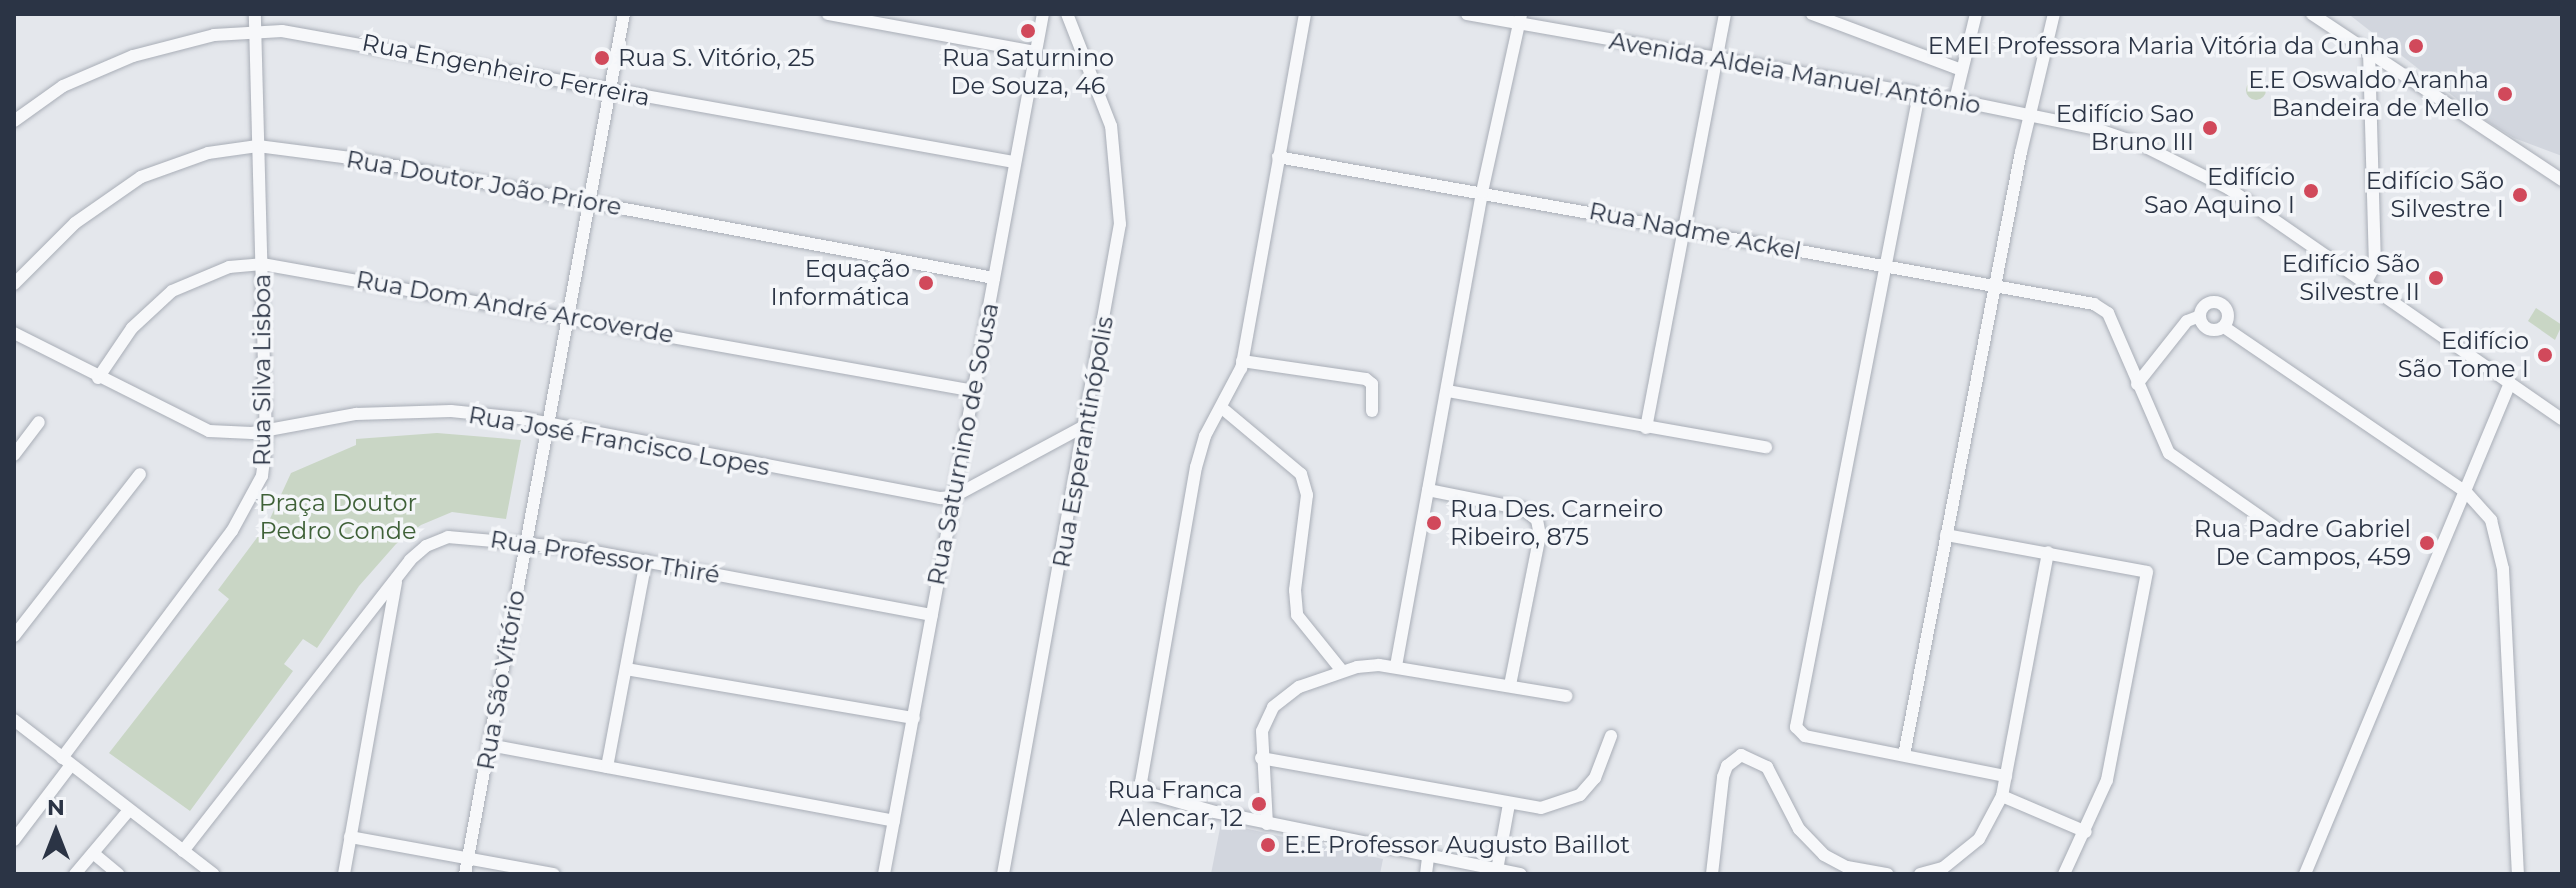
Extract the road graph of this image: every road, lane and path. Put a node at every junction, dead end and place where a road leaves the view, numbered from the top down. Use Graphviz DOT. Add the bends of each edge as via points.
graph roads {
  1 [pos="255,14"];
  2 [pos="624,14"];
  3 [pos="828,14"];
  4 [pos="1043,14"];
  5 [pos="1067,14"];
  6 [pos="1305,14"];
  7 [pos="1467,14"];
  8 [pos="1725,14"];
  9 [pos="1812,14"];
  10 [pos="1976,14"];
  11 [pos="2054,14"];
  12 [pos="2319,15"];
  13 [pos="1520,19"];
  14 [pos="255,30"];
  15 [pos="2369,51"];
  16 [pos="1035,52"];
  17 [pos="1716,59"];
  18 [pos="1962,70"];
  19 [pos="610,89"];
  20 [pos="1919,94"];
  21 [pos="1955,100"];
  22 [pos="2028,116"];
  23 [pos="14,121"];
  24 [pos="258,146"];
  25 [pos="1278,157"];
  26 [pos="1014,162"];
  27 [pos="2537,163"];
  28 [pos="2562,165"];
  29 [pos="2562,180"];
  30 [pos="1482,192"];
  31 [pos="590,202"];
  32 [pos="1683,229"];
  33 [pos="262,264"];
  34 [pos="1887,267"];
  35 [pos="994,278"];
  36 [pos="2365,283"];
  37 [pos="14,284"];
  38 [pos="1996,285"];
  39 [pos="569,316"];
  40 [pos="2200,316"];
  41 [pos="2224,327"];
  42 [pos="14,333"];
  43 [pos="1242,361"];
  44 [pos="98,378"];
  45 [pos="2510,383"];
  46 [pos="2137,384"];
  47 [pos="974,391"];
  48 [pos="1447,391"];
  49 [pos="1222,408"];
  50 [pos="1372,411"];
  51 [pos="2562,419"];
  52 [pos="39,422"];
  53 [pos="549,424"];
  54 [pos="1086,425"];
  55 [pos="1646,428"];
  56 [pos="266,429"];
  57 [pos="1766,447"];
  58 [pos="14,455"];
  59 [pos="140,474"];
  60 [pos="1428,490"];
  61 [pos="2466,492"];
  62 [pos="953,497"];
  63 [pos="2275,527"];
  64 [pos="1946,535"];
  65 [pos="527,541"];
  66 [pos="2048,552"];
  67 [pos="646,561"];
  68 [pos="396,579"];
  69 [pos="932,615"];
  70 [pos="14,636"];
  71 [pos="1396,666"];
  72 [pos="626,669"];
  73 [pos="1342,671"];
  74 [pos="1510,685"];
  75 [pos="1566,696"];
  76 [pos="914,718"];
  77 [pos="14,720"];
  78 [pos="1611,736"];
  79 [pos="489,745"];
  80 [pos="1904,755"];
  81 [pos="1261,758"];
  82 [pos="66,762"];
  83 [pos="607,767"];
  84 [pos="2006,776"];
  85 [pos="2002,796"];
  86 [pos="1509,804"];
  87 [pos="129,810"];
  88 [pos="894,821"];
  89 [pos="1267,824"];
  90 [pos="2086,832"];
  91 [pos="350,837"];
  92 [pos="14,840"];
  93 [pos="183,851"];
  94 [pos="93,853"];
  95 [pos="1428,857"];
  96 [pos="468,859"];
  97 [pos="1497,870"];
  98 [pos="75,874"];
  99 [pos="118,874"];
  100 [pos="213,874"];
  101 [pos="344,874"];
  102 [pos="465,874"];
  103 [pos="554,874"];
  104 [pos="884,874"];
  105 [pos="1003,874"];
  106 [pos="1426,874"];
  107 [pos="1518,874"];
  108 [pos="1712,874"];
  109 [pos="1887,874"];
  110 [pos="1920,874"];
  111 [pos="2064,874"];
  112 [pos="2305,874"];
  113 [pos="2518,874"];
  1 -- 14 [label="street, Rua Silva Lisboa"];
  2 -- 19 [label="street, Rua São Vitório"];
  3 -- 16 [label="street"];
  4 -- 16 [label="street, Rua Saturnino de Sousa"];
  5 -- 54 [label="street, Rua Esperantinópolis" via="1111,126 1120,192 1120,224"];
  6 -- 25 [label="street"];
  7 -- 13 [label="street, Avenida Aldeia Manuel Antônio"];
  8 -- 17 [label="street"];
  9 -- 18 [label="street"];
  10 -- 18 [label="street"];
  11 -- 22 [label="street"];
  12 -- 15 [label="street"];
  13 -- 17 [label="street, Avenida Aldeia Manuel Antônio"];
  13 -- 30 [label="street"];
  14 -- 19 [label="street, Rua Engenheiro Ferreira" via="322,36"];
  14 -- 23 [label="street, Rua Engenheiro Ferreira" via="133,56 63,86"];
  14 -- 24 [label="street, Rua Silva Lisboa"];
  15 -- 27 [label="street"];
  15 -- 36 [label="street" via="2375,266"];
  16 -- 26 [label="street, Rua Saturnino de Sousa"];
  17 -- 20 [label="street, Avenida Aldeia Manuel Antônio"];
  17 -- 32 [label="street"];
  18 -- 21 [label="street"];
  19 -- 26 [label="street, Rua Engenheiro Ferreira"];
  19 -- 31 [label="street, Rua São Vitório"];
  20 -- 21 [label="street, Avenida Aldeia Manuel Antônio"];
  20 -- 34 [label="street"];
  21 -- 22 [label="street, Avenida Aldeia Manuel Antônio"];
  22 -- 36 [label="street, Avenida Aldeia Manuel Antônio" via="2121,137 2187,165"];
  22 -- 38 [label="street"];
  24 -- 31 [label="street, Rua Doutor João Priore" via="307,150"];
  24 -- 33 [label="street, Rua Silva Lisboa"];
  24 -- 37 [label="street, Rua Doutor João Priore" via="193,156 141,177 75,223"];
  25 -- 30 [label="street, Rua Nadme Ackel"];
  25 -- 43 [label="street"];
  26 -- 35 [label="street, Rua Saturnino de Sousa"];
  27 -- 28 [label="street"];
  27 -- 29 [label="street"];
  30 -- 32 [label="street, Rua Nadme Ackel"];
  30 -- 48 [label="street"];
  31 -- 35 [label="street, Rua Doutor João Priore"];
  31 -- 39 [label="street, Rua São Vitório"];
  32 -- 34 [label="street, Rua Nadme Ackel"];
  32 -- 55 [label="street"];
  33 -- 39 [label="street, Rua Dom André Arcoverde"];
  33 -- 44 [label="street, Rua Dom André Arcoverde" via="229,267 172,291 132,328"];
  33 -- 56 [label="street, Rua Silva Lisboa"];
  34 -- 38 [label="street, Rua Nadme Ackel"];
  34 -- 80 [label="street" via="1795,718 1805,736"];
  35 -- 47 [label="street, Rua Saturnino de Sousa"];
  36 -- 45 [label="street, Avenida Aldeia Manuel Antônio"];
  38 -- 46 [label="street, Rua Nadme Ackel" via="2094,304 2108,313"];
  38 -- 64 [label="street"];
  39 -- 47 [label="street, Rua Dom André Arcoverde"];
  39 -- 53 [label="street, Rua São Vitório"];
  40 -- 41 [label="street" via="2206,328"];
  40 -- 41 [label="street" via="2207,304 2220,304 2228,314"];
  40 -- 46 [label="street" via="2187,321"];
  41 -- 61 [label="street"];
  42 -- 44 [label="street, Rua José Francisco Lopes"];
  43 -- 49 [label="street" via="1237,384"];
  43 -- 50 [label="street" via="1366,379 1372,384"];
  44 -- 56 [label="street, Rua José Francisco Lopes" via="209,431"];
  45 -- 51 [label="street, Avenida Aldeia Manuel Antônio"];
  45 -- 61 [label="street"];
  46 -- 63 [label="street" via="2162,444 2175,460"];
  47 -- 62 [label="street, Rua Saturnino de Sousa"];
  48 -- 55 [label="street"];
  48 -- 60 [label="street"];
  49 -- 73 [label="street" via="1301,474 1307,495 1295,590 1297,615"];
  49 -- 89 [label="street" via="1205,436 1196,467 1143,787 1183,804"];
  52 -- 58 [label="street"];
  53 -- 56 [label="street, Rua José Francisco Lopes" via="415,410"];
  53 -- 62 [label="street, Rua José Francisco Lopes" via="916,496"];
  53 -- 65 [label="street, Rua São Vitório"];
  54 -- 62 [label="street"];
  54 -- 105 [label="street, Rua Esperantinópolis"];
  55 -- 57 [label="street"];
  56 -- 82 [label="street, Rua Silva Lisboa" via="262,476 232,531"];
  59 -- 70 [label="street"];
  60 -- 71 [label="street"];
  60 -- 74 [label="street" via="1523,509 1537,520 1540,535"];
  61 -- 112 [label="street"];
  61 -- 113 [label="street" via="2491,520 2503,569"];
  62 -- 69 [label="street, Rua Saturnino de Sousa"];
  64 -- 66 [label="street"];
  64 -- 80 [label="street"];
  65 -- 67 [label="street, Rua Professor Thiré"];
  65 -- 68 [label="street, Rua Professor Thiré" via="448,537 426,546"];
  65 -- 79 [label="street, Rua São Vitório"];
  66 -- 84 [label="street"];
  66 -- 90 [label="street" via="2147,572 2107,780"];
  67 -- 69 [label="street, Rua Professor Thiré"];
  67 -- 72 [label="street"];
  68 -- 91 [label="street"];
  68 -- 93 [label="street, Rua Professor Thiré"];
  69 -- 76 [label="street, Rua Saturnino de Sousa"];
  71 -- 73 [label="street"];
  71 -- 74 [label="street"];
  72 -- 76 [label="street"];
  72 -- 83 [label="street"];
  73 -- 81 [label="street" via="1299,687 1273,707 1262,731"];
  74 -- 75 [label="street"];
  76 -- 88 [label="street, Rua Saturnino de Sousa"];
  77 -- 82 [label="street"];
  78 -- 86 [label="street" via="1595,778 1580,795 1558,806"];
  79 -- 83 [label="street"];
  79 -- 96 [label="street, Rua São Vitório"];
  80 -- 84 [label="street"];
  81 -- 86 [label="street"];
  81 -- 89 [label="street"];
  82 -- 87 [label="street"];
  82 -- 92 [label="street, Rua Silva Lisboa"];
  83 -- 88 [label="street"];
  84 -- 85 [label="street"];
  85 -- 90 [label="street"];
  85 -- 110 [label="street" via="1979,839 1943,868"];
  86 -- 97 [label="street"];
  87 -- 93 [label="street"];
  87 -- 94 [label="street"];
  88 -- 104 [label="street, Rua Saturnino de Sousa"];
  89 -- 95 [label="street"];
  90 -- 111 [label="street"];
  91 -- 96 [label="street"];
  91 -- 101 [label="street"];
  93 -- 100 [label="street"];
  94 -- 98 [label="street"];
  94 -- 99 [label="street"];
  95 -- 97 [label="street"];
  95 -- 106 [label="street"];
  96 -- 102 [label="street, Rua São Vitório"];
  96 -- 103 [label="street"];
  97 -- 107 [label="street"];
  108 -- 109 [label="street" via="1723,777 1741,755 1767,767 1799,829 1824,855 1847,867"];
}
